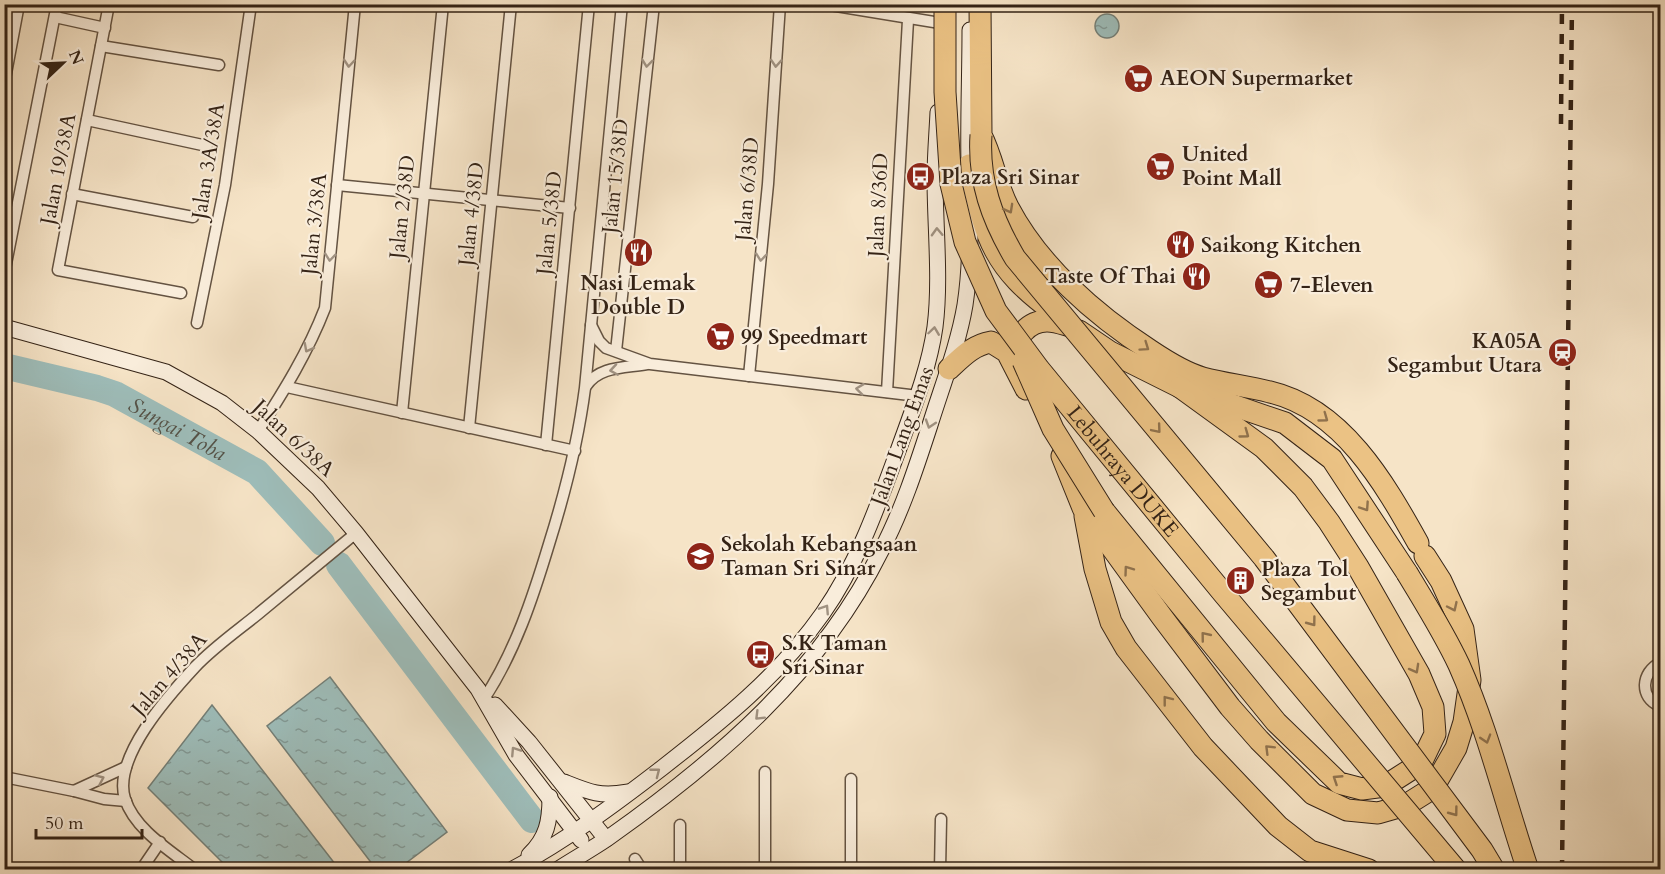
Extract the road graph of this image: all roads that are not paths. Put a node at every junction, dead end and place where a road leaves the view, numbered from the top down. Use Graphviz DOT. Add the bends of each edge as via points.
graph roads {
  1 [pos="20,4"];
  2 [pos="57,4"];
  3 [pos="109,4"];
  4 [pos="251,4"];
  5 [pos="355,4"];
  6 [pos="443,4"];
  7 [pos="511,4"];
  8 [pos="589,4"];
  9 [pos="622,4"];
  10 [pos="654,4"];
  11 [pos="780,4"];
  12 [pos="824,4"];
  13 [pos="940,4"];
  14 [pos="971,4"];
  15 [pos="981,4"];
  16 [pos="943,14"];
  17 [pos="54,17"];
  18 [pos="908,20"];
  19 [pos="105,28"];
  20 [pos="101,46"];
  21 [pos="219,65"];
  22 [pos="4,84"];
  23 [pos="87,120"];
  24 [pos="981,135"];
  25 [pos="207,146"];
  26 [pos="969,165"];
  27 [pos="337,185"];
  28 [pos="423,193"];
  29 [pos="72,194"];
  30 [pos="492,200"];
  31 [pos="570,208"];
  32 [pos="193,217"];
  33 [pos="4,274"];
  34 [pos="181,294"];
  35 [pos="996,311"];
  36 [pos="197,323"];
  37 [pos="591,325"];
  38 [pos="4,327"];
  39 [pos="1084,334"];
  40 [pos="616,351"];
  41 [pos="650,364"];
  42 [pos="949,369"];
  43 [pos="1017,371"];
  44 [pos="749,376"];
  45 [pos="287,387"];
  46 [pos="1180,387"];
  47 [pos="585,388"];
  48 [pos="887,392"];
  49 [pos="918,396"];
  50 [pos="402,413"];
  51 [pos="469,428"];
  52 [pos="258,431"];
  53 [pos="546,445"];
  54 [pos="575,451"];
  55 [pos="1094,510"];
  56 [pos="356,532"];
  57 [pos="1660,663"];
  58 [pos="483,695"];
  59 [pos="1660,706"];
  60 [pos="126,767"];
  61 [pos="765,772"];
  62 [pos="4,777"];
  63 [pos="851,779"];
  64 [pos="561,781"];
  65 [pos="74,791"];
  66 [pos="632,791"];
  67 [pos="550,797"];
  68 [pos="126,801"];
  69 [pos="591,819"];
  70 [pos="941,819"];
  71 [pos="680,825"];
  72 [pos="575,831"];
  73 [pos="606,839"];
  74 [pos="160,842"];
  75 [pos="588,849"];
  76 [pos="634,859"];
  77 [pos="514,868"];
  78 [pos="141,870"];
  79 [pos="195,870"];
  80 [pos="557,870"];
  81 [pos="642,870"];
  82 [pos="680,870"];
  83 [pos="765,870"];
  84 [pos="851,870"];
  85 [pos="940,870"];
  86 [pos="1369,870"];
  87 [pos="1456,870"];
  88 [pos="1494,870"];
  89 [pos="1528,870"];
  1 -- 22 [label="street"];
  2 -- 17 [label="street"];
  3 -- 19 [label="street, Jalan 19/38A"];
  4 -- 36 [label="street, Jalan 3A/38A" via="225,185"];
  5 -- 27 [label="street, Jalan 3/38A, one-way"];
  6 -- 28 [label="street, Jalan 2/38D"];
  7 -- 30 [label="street, Jalan 4/38D"];
  8 -- 31 [label="street, Jalan 5/38D"];
  9 -- 37 [label="street"];
  10 -- 40 [label="street, Jalan 15/38D, one-way"];
  11 -- 44 [label="street, Jalan 6/38D, one-way"];
  12 -- 18 [label="street"];
  13 -- 16 [label="main road, Jalan Lang Emas"];
  14 -- 26 [label="main road, Jalan Lang Emas"];
  15 -- 24 [label="highway"];
  16 -- 18 [label="street"];
  16 -- 35 [label="highway, Lebuhraya DUKE, bridge" via="951,184 965,242"];
  49 -- 16 [label="main road, Jalan Lang Emas, one-way" via="935,325 935,177"];
  17 -- 19 [label="street"];
  17 -- 33 [label="street"];
  18 -- 48 [label="street, Jalan 8/36D"];
  19 -- 20 [label="street, Jalan 19/38A"];
  20 -- 21 [label="street"];
  20 -- 23 [label="street, Jalan 19/38A"];
  23 -- 25 [label="street"];
  23 -- 29 [label="street, Jalan 19/38A"];
  24 -- 55 [label="highway, one-way" via="1008,208 1035,249 1109,321 1152,352 1202,377 1299,402 1325,418 1361,454 1441,581 1463,629 1470,680 1464,723 1456,748 1433,788 1406,805 1378,813 1347,810 1313,794 1230,707 1175,635"];
  24 -- 88 [label="highway, one-way, bridge" via="981,171 987,198 1015,258 1264,558"];
  26 -- 39 [label="highway" via="989,241 1001,263 1018,283"];
  26 -- 42 [label="main road, Jalan Lang Emas" via="971,242 965,306"];
  27 -- 28 [label="street"];
  27 -- 45 [label="street, Jalan 3/38A, one-way" via="326,308"];
  28 -- 30 [label="street"];
  28 -- 50 [label="street, Jalan 2/38D"];
  29 -- 32 [label="street"];
  29 -- 34 [label="street, Jalan 19/38A" via="58,270"];
  30 -- 31 [label="street"];
  30 -- 51 [label="street, Jalan 4/38D"];
  31 -- 53 [label="street, Jalan 5/38D"];
  35 -- 55 [label="highway, bridge"];
  35 -- 87 [label="highway, Lebuhraya DUKE, bridge" via="1223,594"];
  37 -- 40 [label="street" via="599,341"];
  37 -- 47 [label="street"];
  38 -- 52 [label="main road, Jalan 6/38A" via="166,372 222,403"];
  39 -- 43 [label="highway" via="1054,322 1034,324 1025,330 1014,348"];
  39 -- 46 [label="highway"];
  40 -- 41 [label="street"];
  41 -- 44 [label="street"];
  41 -- 47 [label="street, one-way" via="602,371"];
  42 -- 43 [label="highway" via="968,351 991,342 1007,352"];
  42 -- 73 [label="main road, Jalan Lang Emas, one-way" via="910,484 885,542 824,644 756,720"];
  43 -- 55 [label="highway"];
  48 -- 44 [label="street, one-way"];
  45 -- 50 [label="street"];
  45 -- 52 [label="street, Jalan 3/38A"];
  46 -- 55 [label="highway, one-way" via="1264,448 1303,487 1358,567 1419,674 1433,707 1435,734 1421,763 1385,786 1362,789 1339,783 1276,722"];
  46 -- 89 [label="highway, one-way, bridge" via="1285,423 1332,459 1444,634 1482,725"];
  47 -- 54 [label="street"];
  48 -- 49 [label="street"];
  66 -- 49 [label="main road, Jalan Lang Emas, one-way" via="754,693 823,613 858,554"];
  50 -- 51 [label="street"];
  51 -- 53 [label="street"];
  52 -- 56 [label="main road, Jalan 6/38A" via="318,488"];
  53 -- 54 [label="street"];
  54 -- 58 [label="street" via="534,594 518,634"];
  86 -- 55 [label="highway, one-way" via="1310,851 1278,826 1203,747 1126,648 1111,622 1095,569"];
  56 -- 58 [label="main road, Jalan 6/38A"];
  56 -- 60 [label="street, Jalan 4/38A" via="196,666 157,712"];
  57 -- 59 [label="street" via="1647,673 1645,687 1651,700"];
  58 -- 64 [label="main road, Jalan 6/38A"];
  67 -- 58 [label="main road, Jalan 6/38A, one-way" via="516,755"];
  65 -- 60 [label="street, one-way"];
  60 -- 68 [label="street, Jalan 4/38A"];
  61 -- 83 [label="street"];
  62 -- 65 [label="street"];
  63 -- 84 [label="street"];
  64 -- 66 [label="main road" via="598,795"];
  64 -- 69 [label="main road, Jalan 6/38A"];
  65 -- 68 [label="street"];
  66 -- 69 [label="main road, Jalan Lang Emas"];
  67 -- 72 [label="main road, Jalan 6/38A"];
  67 -- 77 [label="main road" via="549,824 536,848"];
  68 -- 74 [label="street" via="143,827"];
  69 -- 72 [label="main road, Jalan Lang Emas"];
  69 -- 73 [label="main road, Jalan 6/38A"];
  70 -- 85 [label="street"];
  71 -- 82 [label="street"];
  72 -- 75 [label="main road, Jalan 6/38A"];
  72 -- 77 [label="main road, Jalan Lang Emas"];
  73 -- 75 [label="main road, Jalan Lang Emas"];
  74 -- 78 [label="street"];
  74 -- 79 [label="street"];
  75 -- 80 [label="main road, Jalan Lang Emas"];
  76 -- 81 [label="street"];
}
